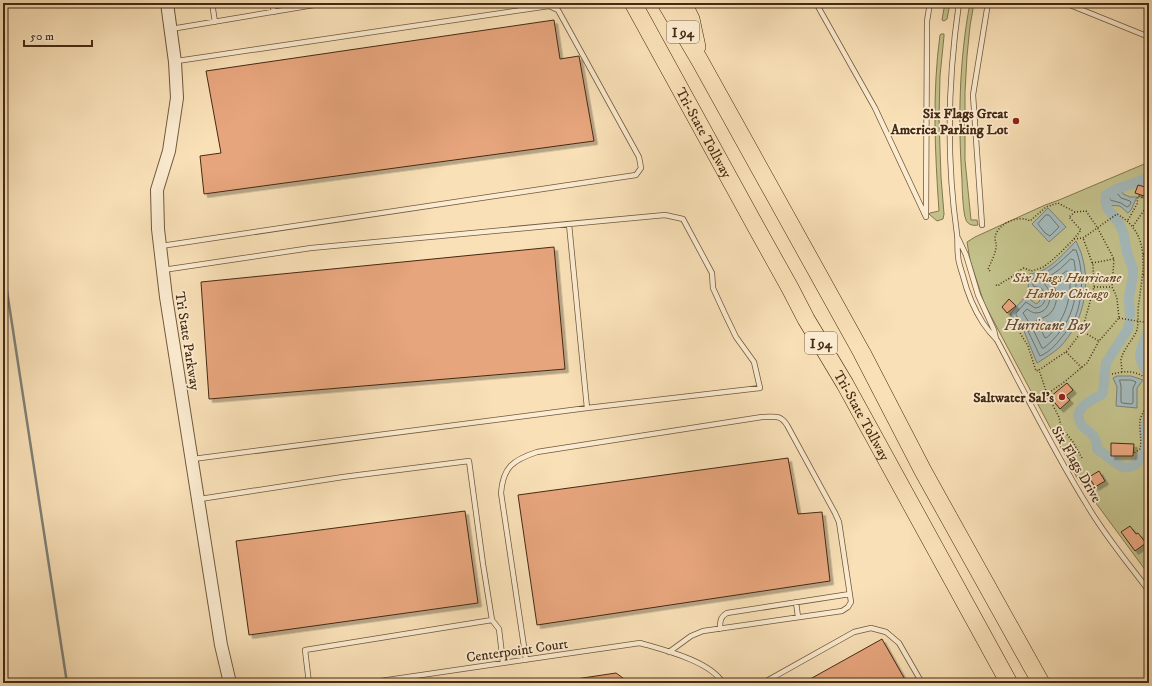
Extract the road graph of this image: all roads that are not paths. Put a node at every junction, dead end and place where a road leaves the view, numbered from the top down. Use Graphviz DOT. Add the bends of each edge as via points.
graph roads {
  1 [pos="167,3"];
  2 [pos="212,3"];
  3 [pos="272,3"];
  4 [pos="326,3"];
  5 [pos="633,3"];
  6 [pos="666,3"];
  7 [pos="683,3"];
  8 [pos="816,3"];
  9 [pos="930,3"];
  10 [pos="959,3"];
  11 [pos="988,3"];
  12 [pos="1065,3"];
  13 [pos="274,12"];
  14 [pos="214,22"];
  15 [pos="171,29"];
  16 [pos="1149,37"];
  17 [pos="700,61"];
  18 [pos="175,62"];
  19 [pos="569,224"];
  20 [pos="982,225"];
  21 [pos="957,237"];
  22 [pos="160,246"];
  23 [pos="163,270"];
  24 [pos="996,340"];
  25 [pos="587,408"];
  26 [pos="192,459"];
  27 [pos="198,500"];
  28 [pos="1149,592"];
  29 [pos="850,594"];
  30 [pos="796,602"];
  31 [pos="798,617"];
  32 [pos="492,620"];
  33 [pos="720,628"];
  34 [pos="669,652"];
  35 [pos="526,660"];
  36 [pos="503,663"];
  37 [pos="230,683"];
  38 [pos="309,683"];
  39 [pos="367,683"];
  40 [pos="723,683"];
  41 [pos="763,683"];
  42 [pos="922,683"];
  43 [pos="1008,683"];
  44 [pos="1042,683"];
  1 -- 15 [label="street, Tri State Parkway"];
  2 -- 14 [label="lane"];
  3 -- 13 [label="lane"];
  4 -- 13 [label="lane"];
  5 -- 43 [label="highway, Tri-State Tollway / I 94"];
  6 -- 17 [label="highway, Tri-State Tollway / I 94"];
  7 -- 17 [label="highway" via="691,19"];
  8 -- 9 [label="lane" via="875,108 926,217 927,21"];
  10 -- 21 [label="lane, Six Flags Drive" via="951,71 950,121 950,171"];
  11 -- 20 [label="lane" via="973,95"];
  12 -- 16 [label="lane"];
  13 -- 14 [label="lane"];
  14 -- 15 [label="lane"];
  15 -- 18 [label="street, Tri State Parkway"];
  17 -- 44 [label="highway, Tri-State Tollway / I 94" via="858,346 923,471"];
  18 -- 22 [label="street, Tri State Parkway" via="177,98 169,152 157,190"];
  18 -- 22 [label="lane" via="549,6 558,10 639,157 641,168 636,175"];
  19 -- 23 [label="lane" via="311,248"];
  19 -- 25 [label="lane"];
  19 -- 25 [label="lane" via="666,215 683,219 712,273 713,288 736,337 754,362 760,388"];
  21 -- 24 [label="lane, Six Flags Drive" via="966,255"];
  21 -- 24 [label="lane, Six Flags Drive" via="958,257 966,286 984,324"];
  22 -- 23 [label="street, Tri State Parkway"];
  23 -- 26 [label="street, Tri State Parkway"];
  24 -- 28 [label="lane, Six Flags Drive" via="1087,506"];
  25 -- 26 [label="lane"];
  26 -- 27 [label="street, Tri State Parkway"];
  27 -- 32 [label="lane" via="336,478 469,461"];
  27 -- 37 [label="street, Tri State Parkway" via="221,645"];
  29 -- 30 [label="lane"];
  29 -- 31 [label="lane" via="851,602 842,610"];
  29 -- 35 [label="lane" via="836,513 787,425 777,416 537,452 513,463 505,472 501,493"];
  30 -- 31 [label="lane"];
  30 -- 33 [label="lane" via="727,613 721,619"];
  31 -- 33 [label="lane"];
  32 -- 36 [label="lane" via="499,629"];
  32 -- 38 [label="lane" via="305,650"];
  33 -- 34 [label="lane" via="692,636"];
  34 -- 35 [label="lane, Centerpoint Court" via="640,643"];
  34 -- 40 [label="lane, Centerpoint Court" via="704,666 719,676"];
  35 -- 36 [label="lane, Centerpoint Court"];
  36 -- 39 [label="lane, Centerpoint Court"];
  41 -- 42 [label="lane" via="854,632 870,628 886,632 899,643"];
}
